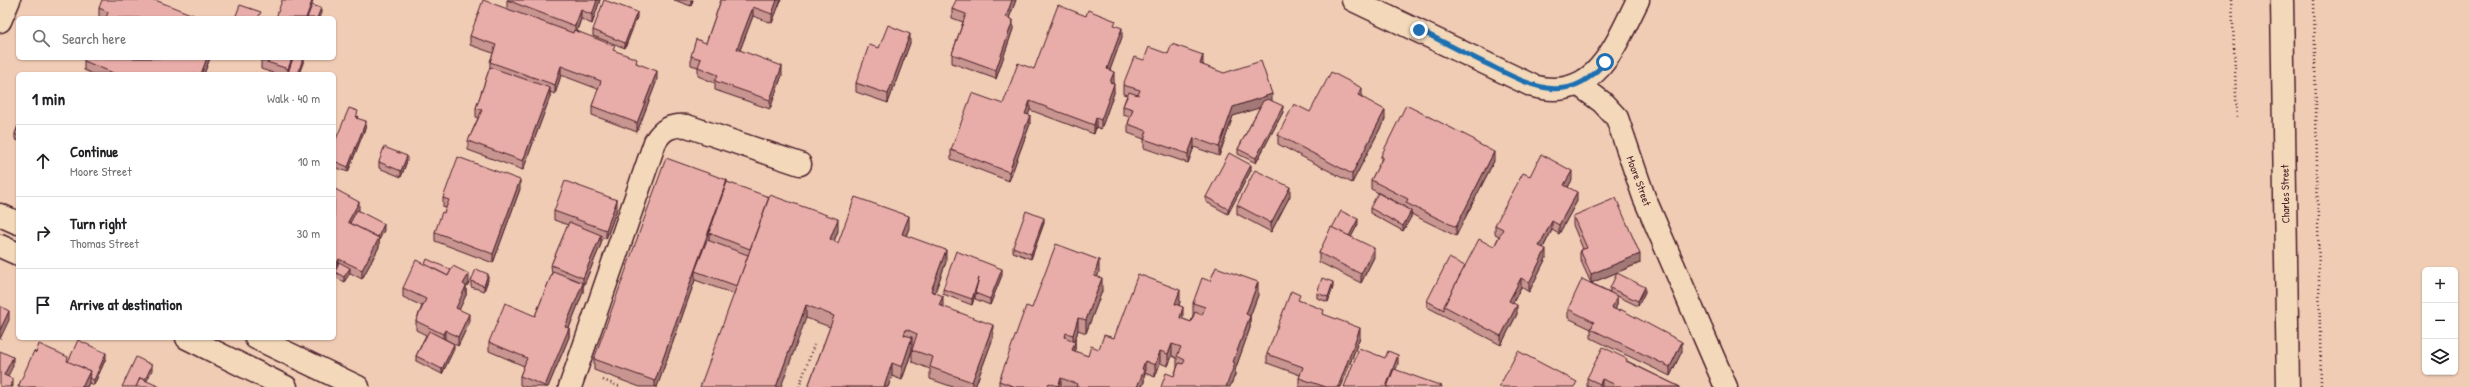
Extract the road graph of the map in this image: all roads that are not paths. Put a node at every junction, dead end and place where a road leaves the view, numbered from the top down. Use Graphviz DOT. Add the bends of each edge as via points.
graph roads {
  1 [pos="9,0"];
  2 [pos="1353,0"];
  3 [pos="1638,0"];
  4 [pos="2282,0"];
  5 [pos="0,21"];
  6 [pos="1578,84"];
  7 [pos="800,164"];
  8 [pos="0,215"];
  9 [pos="16,223"];
  10 [pos="0,246"];
  11 [pos="16,253"];
  12 [pos="191,340"];
  13 [pos="260,340"];
  14 [pos="286,387"];
  15 [pos="358,387"];
  16 [pos="570,387"];
  17 [pos="1726,387"];
  18 [pos="2288,387"];
  1 -- 5 [label="street"];
  2 -- 6 [label="street" via="1533,86 1554,90"];
  3 -- 6 [label="street" via="1605,62 1594,75"];
  4 -- 18 [label="street, Charles Street"];
  6 -- 17 [label="street, Moore Street" via="1602,102 1617,118 1644,197"];
  7 -- 16 [label="street" via="687,126 675,125 659,134"];
  8 -- 9 [label="street"];
  10 -- 11 [label="street"];
  12 -- 14 [label="street"];
  13 -- 15 [label="street"];
}
